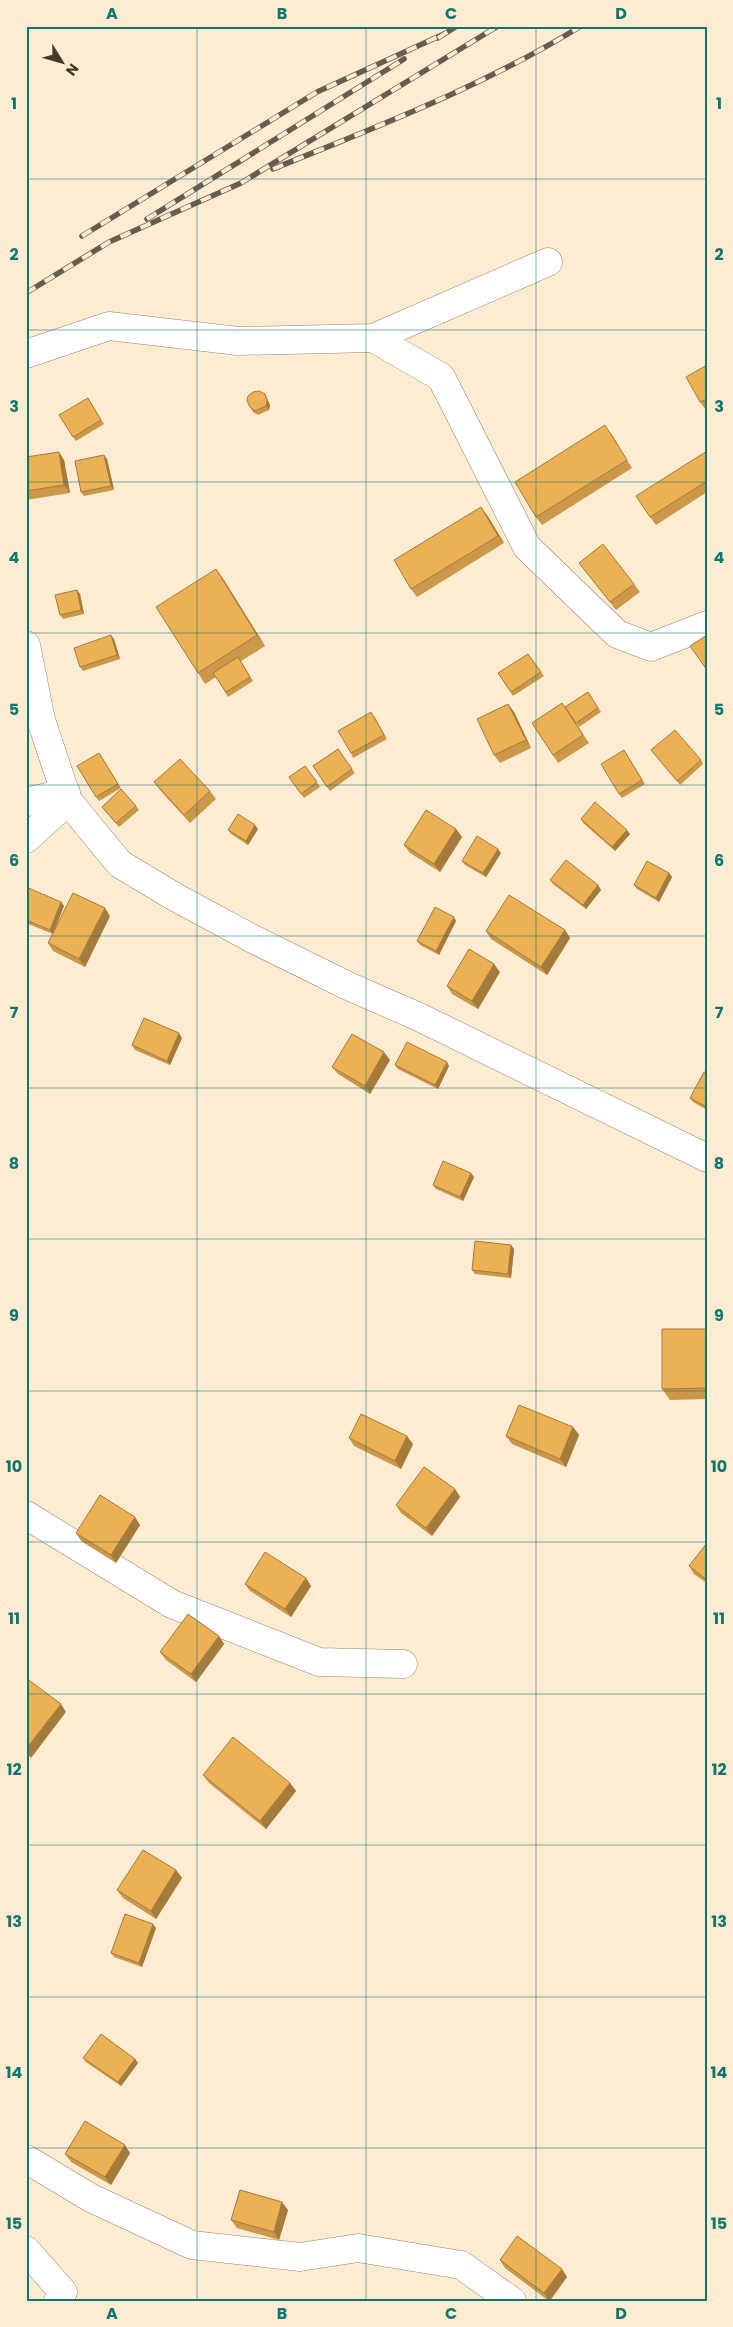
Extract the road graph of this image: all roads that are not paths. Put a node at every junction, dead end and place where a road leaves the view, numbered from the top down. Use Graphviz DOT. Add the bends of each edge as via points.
graph roads {
  1 [pos="548,262"];
  2 [pos="374,338"];
  3 [pos="26,354"];
  4 [pos="707,624"];
  5 [pos="26,645"];
  6 [pos="67,797"];
  7 [pos="26,802"];
  8 [pos="26,839"];
  9 [pos="707,1158"];
  10 [pos="26,1514"];
  11 [pos="404,1664"];
  12 [pos="26,2160"];
  13 [pos="26,2250"];
  14 [pos="58,2301"];
  15 [pos="512,2301"];
  1 -- 2 [label="street"];
  2 -- 3 [label="street" via="238,341 109,326"];
  2 -- 4 [label="street" via="441,377 526,547 617,634 651,647"];
  5 -- 6 [label="street" via="41,720"];
  6 -- 7 [label="street"];
  6 -- 8 [label="street"];
  6 -- 9 [label="street" via="120,864 174,897 346,985 419,1017"];
  10 -- 11 [label="street" via="172,1604 319,1662"];
  12 -- 15 [label="street" via="91,2198 192,2246 300,2257 358,2248 461,2265"];
  13 -- 14 [label="street" via="63,2292"];
}
